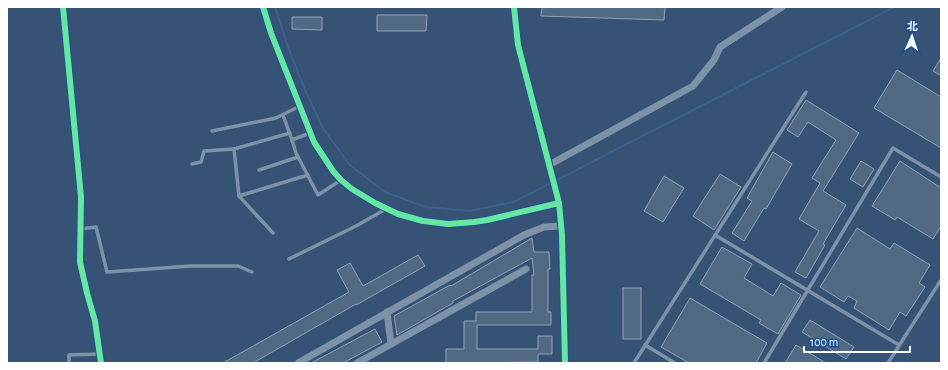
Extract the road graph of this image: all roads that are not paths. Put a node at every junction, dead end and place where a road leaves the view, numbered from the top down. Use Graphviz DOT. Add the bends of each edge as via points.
graph roads {
  1 [pos="63,7"];
  2 [pos="263,7"];
  3 [pos="514,7"];
  4 [pos="782,7"];
  5 [pos="806,92"];
  6 [pos="300,106"];
  7 [pos="283,115"];
  8 [pos="212,131"];
  9 [pos="290,133"];
  10 [pos="310,133"];
  11 [pos="292,140"];
  12 [pos="234,149"];
  13 [pos="298,157"];
  14 [pos="192,164"];
  15 [pos="549,165"];
  16 [pos="259,170"];
  17 [pos="308,175"];
  18 [pos="941,177"];
  19 [pos="341,180"];
  20 [pos="239,196"];
  21 [pos="559,203"];
  22 [pos="386,209"];
  23 [pos="561,226"];
  24 [pos="80,228"];
  25 [pos="273,233"];
  26 [pos="715,235"];
  27 [pos="289,259"];
  28 [pos="526,270"];
  29 [pos="252,272"];
  30 [pos="941,280"];
  31 [pos="808,291"];
  32 [pos="387,312"];
  33 [pos="391,344"];
  34 [pos="646,345"];
  35 [pos="900,345"];
  36 [pos="100,354"];
  37 [pos="69,363"];
  38 [pos="101,363"];
  39 [pos="298,363"];
  40 [pos="357,363"];
  41 [pos="565,363"];
  42 [pos="634,363"];
  43 [pos="675,363"];
  44 [pos="764,363"];
  45 [pos="888,363"];
  1 -- 24 [label="street" via="80,197"];
  2 -- 6 [label="street"];
  3 -- 15 [label="street" via="518,45"];
  4 -- 15 [label="street" via="720,47 714,60 693,86"];
  5 -- 26 [label="lane"];
  6 -- 7 [label="lane"];
  6 -- 10 [label="street"];
  7 -- 8 [label="lane"];
  7 -- 9 [label="lane"];
  9 -- 11 [label="lane"];
  9 -- 12 [label="lane"];
  10 -- 11 [label="lane"];
  10 -- 19 [label="street" via="320,152"];
  11 -- 13 [label="lane"];
  12 -- 14 [label="lane" via="204,151 201,162"];
  12 -- 20 [label="lane"];
  13 -- 16 [label="lane"];
  13 -- 17 [label="lane"];
  15 -- 21 [label="street"];
  17 -- 19 [label="lane" via="318,195"];
  17 -- 20 [label="lane"];
  18 -- 31 [label="lane" via="893,148"];
  19 -- 22 [label="street"];
  20 -- 25 [label="lane"];
  21 -- 22 [label="street" via="461,224 423,221"];
  21 -- 23 [label="street"];
  22 -- 27 [label="lane"];
  23 -- 32 [label="street" via="544,226 524,235"];
  23 -- 41 [label="street"];
  24 -- 29 [label="lane" via="96,227 107,272 191,266 238,266"];
  24 -- 36 [label="street" via="80,262 95,320"];
  26 -- 31 [label="lane"];
  26 -- 34 [label="lane"];
  28 -- 33 [label="street"];
  30 -- 35 [label="lane"];
  31 -- 35 [label="lane"];
  31 -- 44 [label="lane"];
  32 -- 33 [label="street"];
  32 -- 39 [label="street"];
  33 -- 40 [label="street"];
  34 -- 42 [label="lane"];
  34 -- 43 [label="lane"];
  35 -- 45 [label="lane"];
  36 -- 37 [label="lane" via="69,355"];
  36 -- 38 [label="street"];
}
